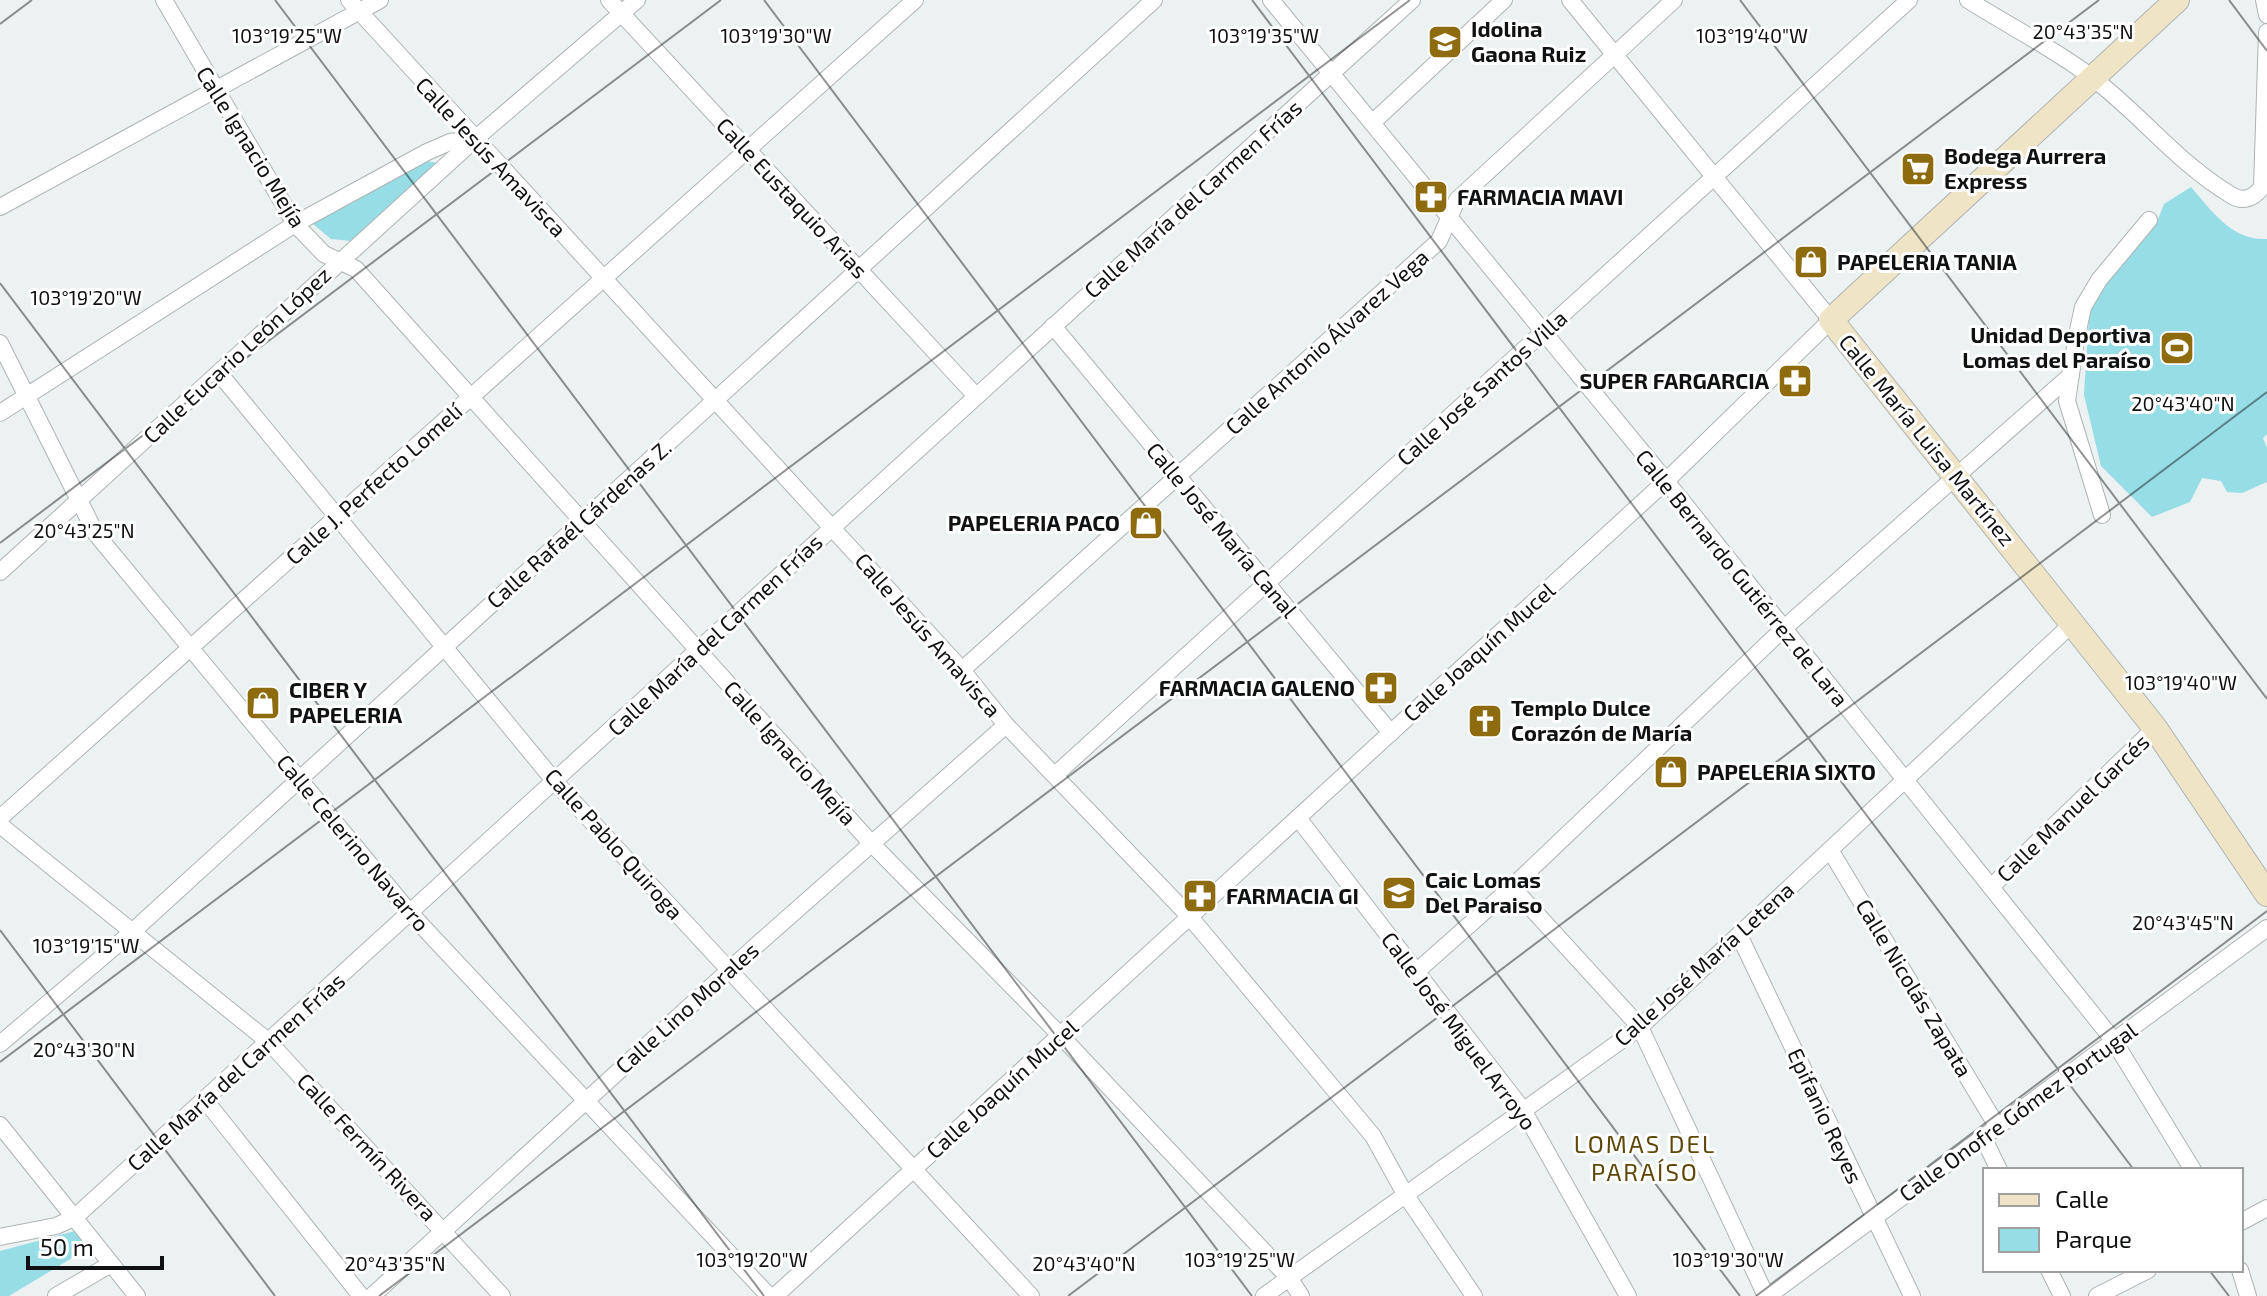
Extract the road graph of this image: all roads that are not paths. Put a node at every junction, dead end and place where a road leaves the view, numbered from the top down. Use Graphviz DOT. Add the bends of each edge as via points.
graph roads {
  1 [pos="164,0"];
  2 [pos="380,0"];
  3 [pos="609,0"];
  4 [pos="637,0"];
  5 [pos="915,0"];
  6 [pos="1154,0"];
  7 [pos="1271,0"];
  8 [pos="1412,0"];
  9 [pos="1504,0"];
  10 [pos="1570,0"];
  11 [pos="1674,0"];
  12 [pos="1909,0"];
  13 [pos="1968,0"];
  14 [pos="2177,0"];
  15 [pos="2264,0"];
  16 [pos="354,6"];
  17 [pos="622,14"];
  18 [pos="2267,15"];
  19 [pos="2267,32"];
  20 [pos="1614,53"];
  21 [pos="2266,54"];
  22 [pos="1331,73"];
  23 [pos="2093,77"];
  24 [pos="214,91"];
  25 [pos="1372,123"];
  26 [pos="2266,129"];
  27 [pos="475,139"];
  28 [pos="748,150"];
  29 [pos="1714,177"];
  30 [pos="0,207"];
  31 [pos="1448,219"];
  32 [pos="2149,220"];
  33 [pos="295,224"];
  34 [pos="338,261"];
  35 [pos="858,269"];
  36 [pos="604,279"];
  37 [pos="1831,320"];
  38 [pos="1053,326"];
  39 [pos="1543,332"];
  40 [pos="0,343"];
  41 [pos="219,373"];
  42 [pos="2071,375"];
  43 [pos="472,396"];
  44 [pos="976,396"];
  45 [pos="27,397"];
  46 [pos="715,400"];
  47 [pos="0,413"];
  48 [pos="1178,476"];
  49 [pos="1957,477"];
  50 [pos="1666,481"];
  51 [pos="78,501"];
  52 [pos="2102,515"];
  53 [pos="338,517"];
  54 [pos="583,521"];
  55 [pos="832,528"];
  56 [pos="0,572"];
  57 [pos="1266,583"];
  58 [pos="2073,623"];
  59 [pos="1782,630"];
  60 [pos="444,647"];
  61 [pos="191,648"];
  62 [pos="698,650"];
  63 [pos="962,670"];
  64 [pos="1006,725"];
  65 [pos="2155,728"];
  66 [pos="1391,733"];
  67 [pos="1055,775"];
  68 [pos="300,779"];
  69 [pos="1906,780"];
  70 [pos="556,783"];
  71 [pos="0,818"];
  72 [pos="1298,818"];
  73 [pos="0,825"];
  74 [pos="871,843"];
  75 [pos="1830,850"];
  76 [pos="1512,887"];
  77 [pos="1991,887"];
  78 [pos="2267,894"];
  79 [pos="411,914"];
  80 [pos="1190,917"];
  81 [pos="2267,928"];
  82 [pos="132,932"];
  83 [pos="1739,935"];
  84 [pos="729,970"];
  85 [pos="1416,972"];
  86 [pos="1640,1027"];
  87 [pos="1061,1036"];
  88 [pos="2114,1041"];
  89 [pos="269,1042"];
  90 [pos="0,1044"];
  91 [pos="205,1100"];
  92 [pos="586,1100"];
  93 [pos="1523,1110"];
  94 [pos="0,1125"];
  95 [pos="1997,1126"];
  96 [pos="1983,1137"];
  97 [pos="1998,1168"];
  98 [pos="2192,1168"];
  99 [pos="913,1170"];
  100 [pos="1405,1194"];
  101 [pos="2267,1208"];
  102 [pos="74,1218"];
  103 [pos="1873,1219"];
  104 [pos="2243,1221"];
  105 [pos="444,1230"];
  106 [pos="0,1237"];
  107 [pos="111,1264"];
  108 [pos="2050,1272"];
  109 [pos="2144,1272"];
  110 [pos="2241,1272"];
  111 [pos="1290,1279"];
  112 [pos="56,1296"];
  113 [pos="137,1296"];
  114 [pos="361,1296"];
  115 [pos="372,1296"];
  116 [pos="502,1296"];
  117 [pos="772,1296"];
  118 [pos="1031,1296"];
  119 [pos="1264,1296"];
  120 [pos="1301,1296"];
  121 [pos="1474,1296"];
  122 [pos="1628,1296"];
  123 [pos="1767,1296"];
  124 [pos="1912,1296"];
  125 [pos="2062,1296"];
  126 [pos="2097,1296"];
  127 [pos="2248,1296"];
  1 -- 24 [label="street, Calle Ignacio Mejía"];
  2 -- 16 [label="street"];
  3 -- 17 [label="street, Calle Eustaquio Arias"];
  4 -- 17 [label="street, Calle Eucario León López"];
  5 -- 28 [label="street, Calle J. Perfecto Lomelí"];
  6 -- 35 [label="street, Calle Rafaél Cárdenas Z."];
  7 -- 22 [label="street, Calle Bernardo Gutiérrez de Lara"];
  8 -- 22 [label="street, Calle María del Carmen Frías"];
  9 -- 25 [label="street"];
  10 -- 20 [label="street, Calle María Luisa Martínez"];
  11 -- 20 [label="street, Calle Antonio Álvarez Vega"];
  12 -- 29 [label="street, Calle José Santos Villa"];
  13 -- 23 [label="street"];
  14 -- 23 [label="street, Calle Joaquín Mucel"];
  15 -- 18 [label="street"];
  16 -- 24 [label="street"];
  16 -- 27 [label="street, Calle Jesús Amavisca"];
  17 -- 27 [label="street, Calle Eucario León López"];
  17 -- 28 [label="street, Calle Eustaquio Arias"];
  19 -- 21 [label="street"];
  20 -- 29 [label="street, Calle María Luisa Martínez"];
  20 -- 31 [label="street, Calle Antonio Álvarez Vega" via="1457,200"];
  21 -- 26 [label="street"];
  22 -- 25 [label="street, Calle Bernardo Gutiérrez de Lara"];
  22 -- 38 [label="street, Calle María del Carmen Frías"];
  23 -- 26 [label="street" via="2243,200 2262,187"];
  23 -- 37 [label="street, Calle Joaquín Mucel"];
  24 -- 30 [label="street"];
  24 -- 33 [label="street, Calle Ignacio Mejía"];
  25 -- 31 [label="street, Calle Bernardo Gutiérrez de Lara"];
  27 -- 33 [label="street" via="427,152"];
  27 -- 34 [label="street, Calle Eucario León López"];
  27 -- 36 [label="street, Calle Jesús Amavisca"];
  28 -- 35 [label="street, Calle Eustaquio Arias"];
  28 -- 36 [label="street, Calle J. Perfecto Lomelí"];
  29 -- 37 [label="street, Calle María Luisa Martínez"];
  29 -- 39 [label="street, Calle José Santos Villa"];
  31 -- 39 [label="street, Calle Bernardo Gutiérrez de Lara"];
  31 -- 48 [label="street, Calle Antonio Álvarez Vega" via="1439,241"];
  32 -- 42 [label="street" via="2083,307"];
  33 -- 34 [label="street, Calle Ignacio Mejía"];
  33 -- 45 [label="street"];
  34 -- 41 [label="street, Calle Eucario León López"];
  34 -- 43 [label="street, Calle Ignacio Mejía" via="356,269"];
  35 -- 44 [label="street, Calle Eustaquio Arias"];
  35 -- 46 [label="street, Calle Rafaél Cárdenas Z."];
  36 -- 43 [label="street, Calle J. Perfecto Lomelí"];
  36 -- 46 [label="street, Calle Jesús Amavisca"];
  37 -- 49 [label="street, Calle María Luisa Martínez"];
  37 -- 50 [label="street, Calle Joaquín Mucel"];
  38 -- 44 [label="street, Calle María del Carmen Frías"];
  38 -- 48 [label="street, Calle José María Canal"];
  39 -- 50 [label="street, Calle Bernardo Gutiérrez de Lara"];
  39 -- 57 [label="street, Calle José Santos Villa"];
  40 -- 45 [label="street, Calle Celerino Navarro"];
  41 -- 51 [label="street, Calle Eucario León López"];
  41 -- 53 [label="street, Calle Pablo Quiroga"];
  42 -- 49 [label="street"];
  42 -- 52 [label="street" via="2067,401"];
  43 -- 53 [label="street, Calle J. Perfecto Lomelí"];
  43 -- 54 [label="street, Calle Ignacio Mejía"];
  44 -- 55 [label="street, Calle María del Carmen Frías"];
  45 -- 47 [label="street"];
  45 -- 51 [label="street, Calle Celerino Navarro"];
  46 -- 54 [label="street, Calle Rafaél Cárdenas Z."];
  46 -- 55 [label="street, Calle Jesús Amavisca"];
  48 -- 57 [label="street, Calle José María Canal"];
  48 -- 63 [label="street, Calle Antonio Álvarez Vega"];
  49 -- 58 [label="street, Calle María Luisa Martínez"];
  49 -- 59 [label="street"];
  50 -- 59 [label="street, Calle Bernardo Gutiérrez de Lara"];
  50 -- 66 [label="street, Calle Joaquín Mucel"];
  51 -- 56 [label="street, Calle Eucario León López"];
  51 -- 61 [label="street, Calle Celerino Navarro" via="96,534"];
  53 -- 60 [label="street, Calle Pablo Quiroga"];
  53 -- 61 [label="street, Calle J. Perfecto Lomelí"];
  54 -- 60 [label="street, Calle Rafaél Cárdenas Z."];
  54 -- 62 [label="street, Calle Ignacio Mejía"];
  55 -- 62 [label="street, Calle María del Carmen Frías"];
  55 -- 63 [label="street, Calle Jesús Amavisca"];
  57 -- 66 [label="street, Calle José María Canal"];
  57 -- 67 [label="street, Calle José Santos Villa"];
  58 -- 65 [label="street, Calle María Luisa Martínez"];
  58 -- 69 [label="street, Calle José María Letena"];
  59 -- 69 [label="street, Calle Bernardo Gutiérrez de Lara"];
  59 -- 76 [label="street"];
  60 -- 68 [label="street, Calle Rafaél Cárdenas Z."];
  60 -- 70 [label="street, Calle Pablo Quiroga"];
  61 -- 68 [label="street, Calle Celerino Navarro"];
  61 -- 71 [label="street, Calle J. Perfecto Lomelí"];
  62 -- 70 [label="street, Calle María del Carmen Frías"];
  62 -- 74 [label="street, Calle Ignacio Mejía"];
  63 -- 64 [label="street, Calle Jesús Amavisca"];
  64 -- 67 [label="street, Calle Jesús Amavisca"];
  64 -- 74 [label="street, Calle Lino Morales"];
  65 -- 77 [label="street, Calle Manuel Garcés"];
  65 -- 78 [label="street, Calle María Luisa Martínez"];
  66 -- 72 [label="street, Calle Joaquín Mucel"];
  67 -- 80 [label="street, Calle Jesús Amavisca"];
  68 -- 79 [label="street, Calle Celerino Navarro"];
  68 -- 82 [label="street, Calle Rafaél Cárdenas Z."];
  69 -- 75 [label="street, Calle José María Letena"];
  69 -- 77 [label="street, Calle Bernardo Gutiérrez de Lara"];
  70 -- 79 [label="street, Calle María del Carmen Frías"];
  70 -- 84 [label="street, Calle Pablo Quiroga"];
  72 -- 80 [label="street, Calle Joaquín Mucel"];
  72 -- 85 [label="street, Calle José Miguel Arroyo"];
  73 -- 82 [label="street, Calle Fermín Rivera"];
  74 -- 84 [label="street, Calle Lino Morales"];
  74 -- 87 [label="street, Calle Ignacio Mejía"];
  75 -- 83 [label="street, Calle José María Letena"];
  75 -- 95 [label="street, Calle Nicolás Zapata"];
  76 -- 85 [label="street"];
  76 -- 86 [label="street"];
  77 -- 88 [label="street, Calle Bernardo Gutiérrez de Lara"];
  79 -- 89 [label="street, Calle María del Carmen Frías"];
  79 -- 92 [label="street, Calle Celerino Navarro"];
  80 -- 87 [label="street, Calle Joaquín Mucel"];
  80 -- 100 [label="street, Calle Jesús Amavisca" via="1373,1136"];
  81 -- 88 [label="street, Calle Onofre Gómez Portugal"];
  82 -- 89 [label="street, Calle Fermín Rivera"];
  82 -- 90 [label="street, Calle Rafaél Cárdenas Z."];
  83 -- 86 [label="street, Calle José María Letena"];
  83 -- 103 [label="street, Epifanio Reyes"];
  84 -- 92 [label="street, Calle Lino Morales"];
  84 -- 99 [label="street, Calle Pablo Quiroga"];
  85 -- 93 [label="street, Calle José Miguel Arroyo"];
  86 -- 93 [label="street, Calle José María Letena"];
  86 -- 123 [label="street"];
  87 -- 99 [label="street, Calle Joaquín Mucel"];
  87 -- 111 [label="street, Calle Ignacio Mejía"];
  88 -- 95 [label="street, Calle Onofre Gómez Portugal"];
  88 -- 98 [label="street, Calle Bernardo Gutiérrez de Lara"];
  89 -- 91 [label="street, Calle María del Carmen Frías"];
  89 -- 105 [label="street, Calle Fermín Rivera"];
  91 -- 102 [label="street, Calle María del Carmen Frías"];
  91 -- 114 [label="street"];
  92 -- 105 [label="street, Calle Lino Morales"];
  92 -- 117 [label="street, Calle Celerino Navarro"];
  93 -- 100 [label="street, Calle José María Letena"];
  93 -- 122 [label="street, Calle José Miguel Arroyo"];
  94 -- 102 [label="street"];
  95 -- 96 [label="street, Calle Onofre Gómez Portugal"];
  96 -- 97 [label="street"];
  96 -- 103 [label="street, Calle Onofre Gómez Portugal"];
  99 -- 117 [label="street, Calle Joaquín Mucel"];
  99 -- 118 [label="street, Calle Pablo Quiroga"];
  100 -- 111 [label="street, Calle José María Letena"];
  100 -- 121 [label="street, Calle Jesús Amavisca"];
  101 -- 104 [label="street"];
  102 -- 106 [label="street, Calle María del Carmen Frías"];
  102 -- 107 [label="street"];
  103 -- 123 [label="street, Calle Onofre Gómez Portugal"];
  103 -- 124 [label="street, Epifanio Reyes"];
  105 -- 115 [label="street, Calle Lino Morales"];
  105 -- 116 [label="street, Calle Fermín Rivera"];
  107 -- 112 [label="street"];
  107 -- 113 [label="street"];
  108 -- 125 [label="street"];
  109 -- 126 [label="street"];
  110 -- 127 [label="street"];
  111 -- 119 [label="street, Calle José María Letena"];
  111 -- 120 [label="street, Calle Ignacio Mejía"];
}
